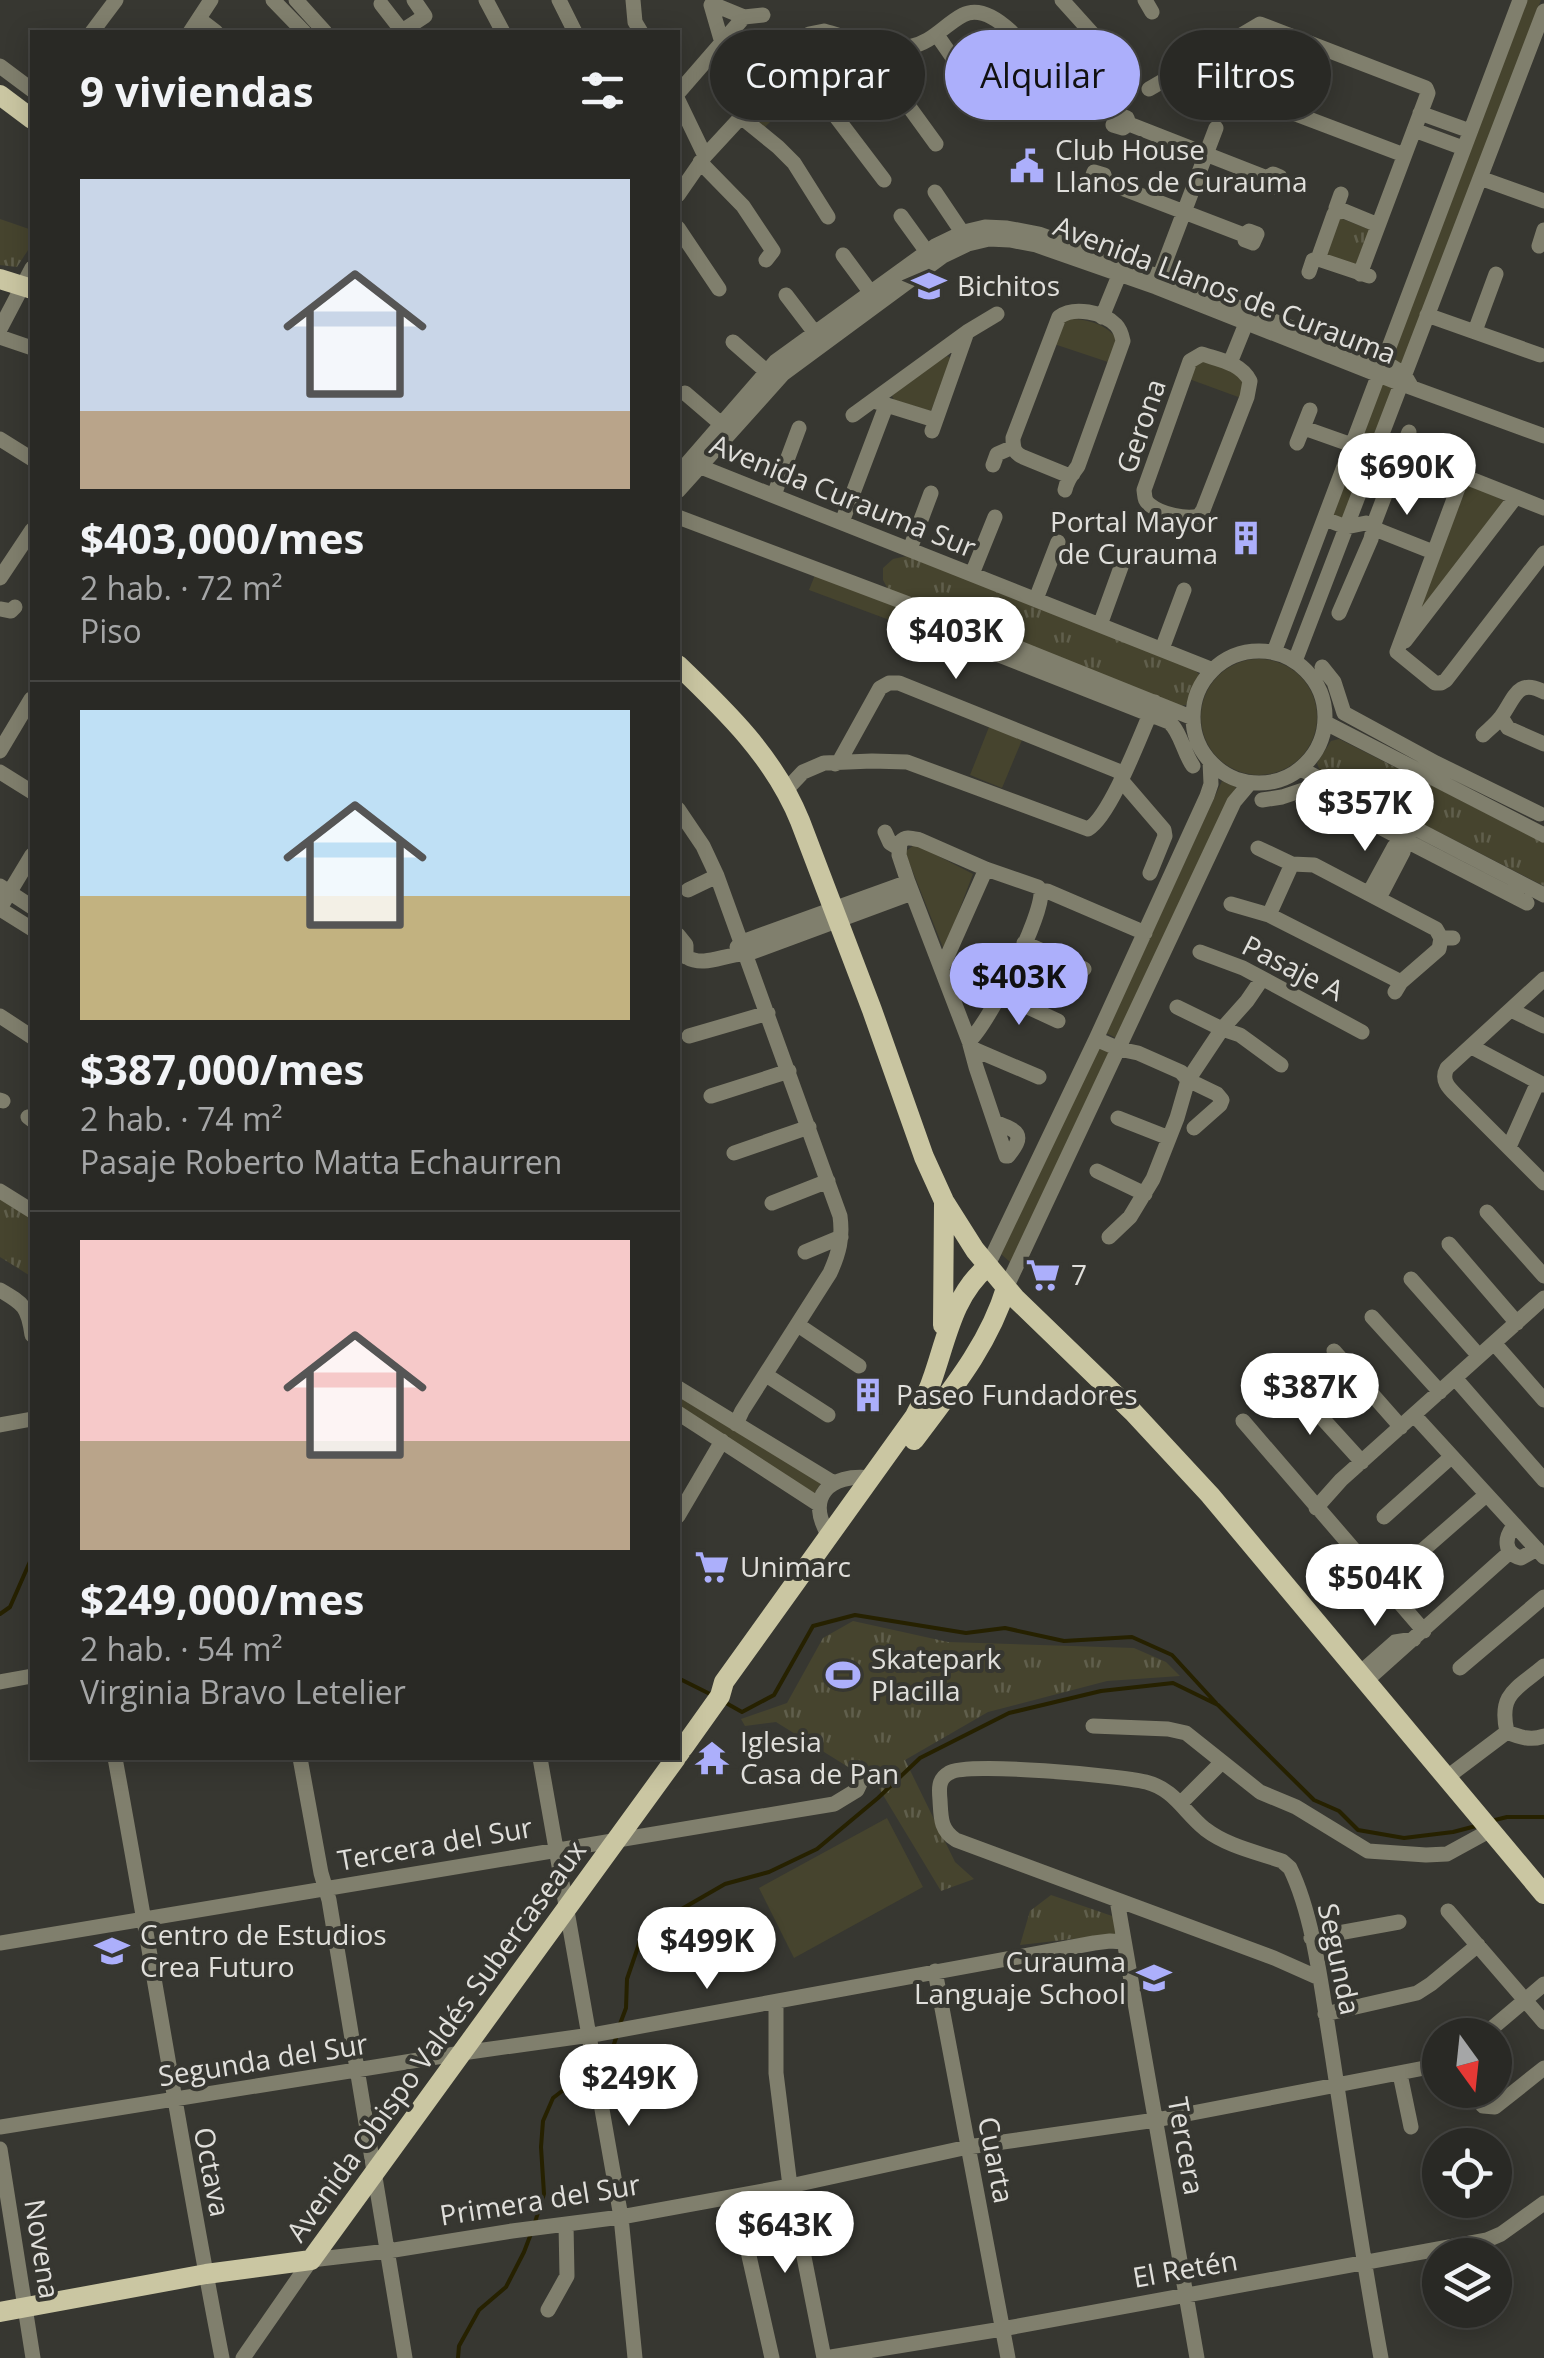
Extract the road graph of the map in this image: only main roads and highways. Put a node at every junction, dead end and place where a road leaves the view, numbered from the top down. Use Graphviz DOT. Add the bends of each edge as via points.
graph roads {
  1 [pos="0,95"];
  2 [pos="30,118"];
  3 [pos="0,279"];
  4 [pos="29,281"];
  5 [pos="680,666"];
  6 [pos="944,1201"];
  7 [pos="987,1267"];
  8 [pos="1006,1288"];
  9 [pos="946,1337"];
  10 [pos="980,1347"];
  11 [pos="938,1362"];
  12 [pos="720,1696"];
  13 [pos="680,1752"];
  14 [pos="674,1760"];
  15 [pos="1544,1894"];
  16 [pos="311,2260"];
  17 [pos="0,2312"];
  1 -- 2 [label="main road"];
  3 -- 4 [label="main road"];
  5 -- 6 [label="main road" via="735,720 786,790"];
  6 -- 7 [label="main road"];
  6 -- 11 [label="main road"];
  7 -- 8 [label="main road"];
  7 -- 9 [label="main road" via="962,1296"];
  8 -- 10 [label="main road"];
  8 -- 15 [label="main road" via="1199,1482"];
  9 -- 10 [label="main road"];
  9 -- 11 [label="main road"];
  10 -- 12 [label="main road" via="733,1687"];
  11 -- 12 [label="main road" via="915,1416"];
  12 -- 13 [label="main road, Avenida Obispo Valdés Subercaseaux"];
  14 -- 16 [label="main road, Avenida Obispo Valdés Subercaseaux"];
  16 -- 17 [label="main road, Primera del Sur"];
}
